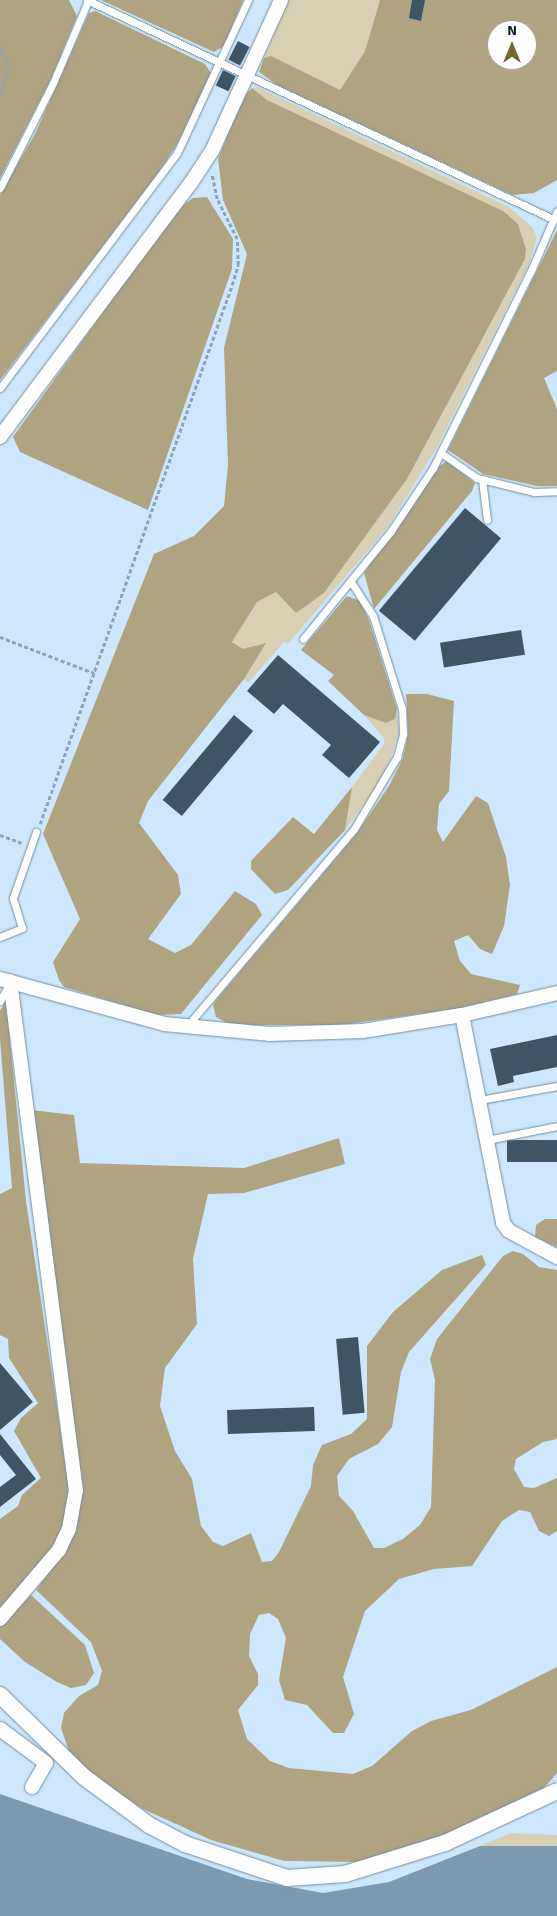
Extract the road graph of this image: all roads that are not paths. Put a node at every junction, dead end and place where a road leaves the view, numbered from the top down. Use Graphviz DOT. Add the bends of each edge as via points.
graph roads {
  1 [pos="87,0"];
  2 [pos="248,0"];
  3 [pos="281,0"];
  4 [pos="220,65"];
  5 [pos="247,78"];
  6 [pos="0,188"];
  7 [pos="557,211"];
  8 [pos="551,218"];
  9 [pos="0,388"];
  10 [pos="0,437"];
  11 [pos="442,453"];
  12 [pos="482,479"];
  13 [pos="557,491"];
  14 [pos="487,520"];
  15 [pos="351,582"];
  16 [pos="303,639"];
  17 [pos="36,832"];
  18 [pos="0,937"];
  19 [pos="5,980"];
  20 [pos="557,993"];
  21 [pos="0,1001"];
  22 [pos="462,1015"];
  23 [pos="187,1026"];
  24 [pos="557,1086"];
  25 [pos="480,1100"];
  26 [pos="557,1126"];
  27 [pos="487,1140"];
  28 [pos="557,1257"];
  29 [pos="0,1619"];
  30 [pos="0,1695"];
  31 [pos="0,1729"];
  32 [pos="32,1787"];
  33 [pos="557,1791"];
  1 -- 4 [label="lane"];
  1 -- 6 [label="lane" via="53,83"];
  2 -- 4 [label="lane"];
  3 -- 5 [label="street"];
  4 -- 5 [label="lane"];
  4 -- 9 [label="lane" via="178,153"];
  5 -- 8 [label="lane"];
  5 -- 10 [label="street" via="208,157"];
  7 -- 8 [label="lane"];
  8 -- 11 [label="lane" via="531,271"];
  11 -- 12 [label="lane"];
  11 -- 15 [label="lane" via="391,531"];
  12 -- 13 [label="lane" via="534,492"];
  12 -- 14 [label="lane"];
  15 -- 16 [label="lane"];
  15 -- 23 [label="lane" via="373,616 402,709 403,734 397,757 354,829"];
  17 -- 18 [label="lane" via="13,898 22,928"];
  19 -- 21 [label="lane"];
  19 -- 23 [label="street"];
  19 -- 29 [label="street" via="76,1491 69,1529 60,1550"];
  20 -- 22 [label="street"];
  22 -- 23 [label="street" via="363,1031 269,1034"];
  22 -- 25 [label="street"];
  24 -- 25 [label="lane"];
  25 -- 27 [label="street"];
  26 -- 27 [label="lane"];
  27 -- 28 [label="street" via="503,1223 509,1231"];
  30 -- 33 [label="street" via="84,1776 148,1825 185,1844 287,1878 345,1874 445,1843"];
  31 -- 32 [label="street" via="46,1763"];
}
